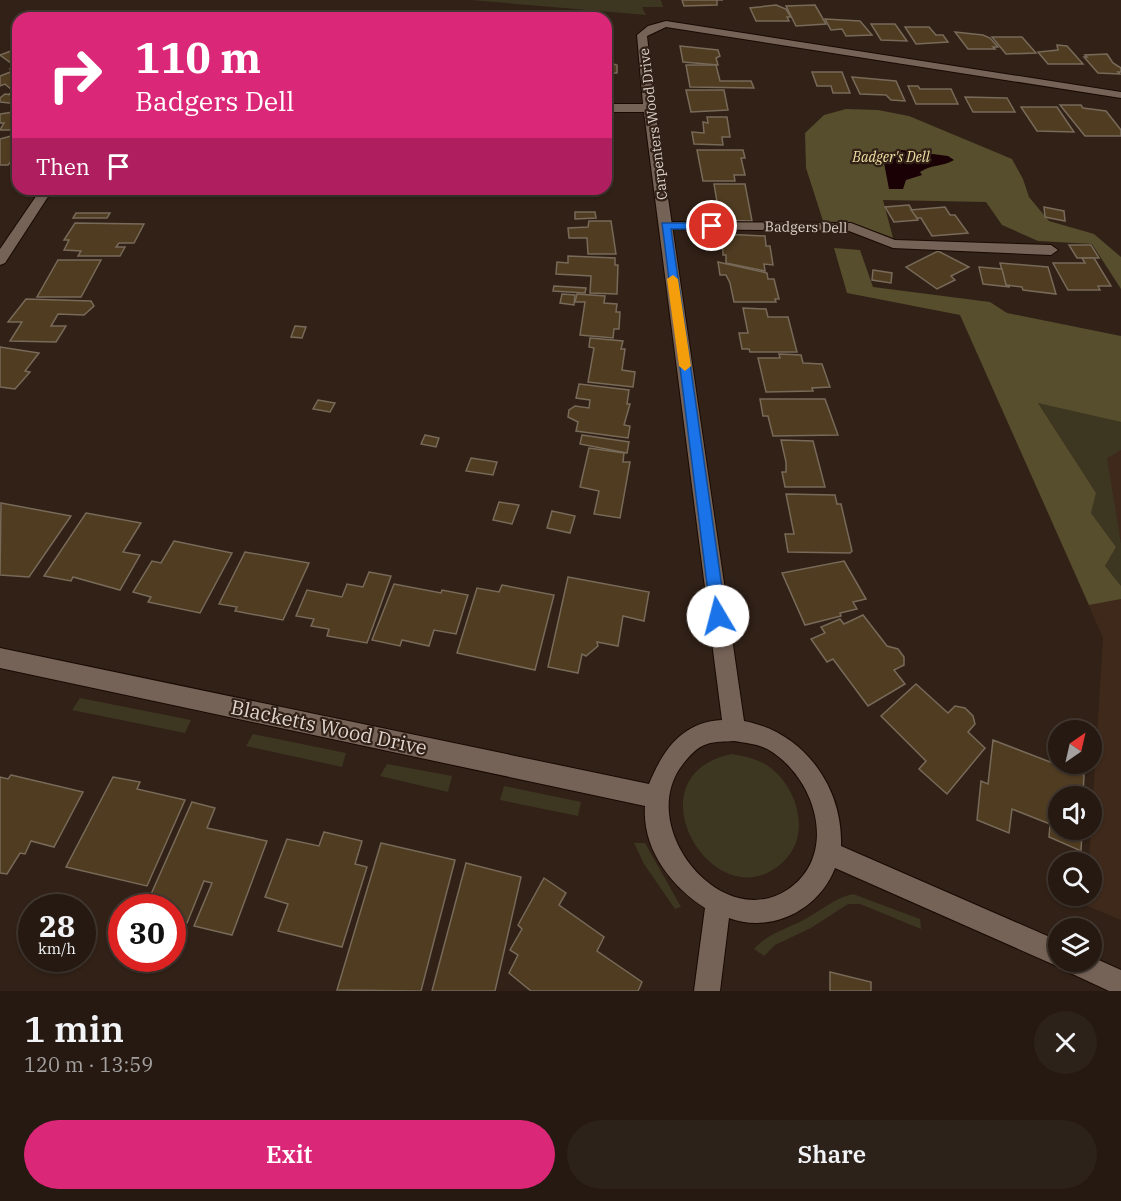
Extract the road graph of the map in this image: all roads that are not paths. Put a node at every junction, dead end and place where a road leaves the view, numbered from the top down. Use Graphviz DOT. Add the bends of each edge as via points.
graph roads {
  1 [pos="1121,95"];
  2 [pos="612,108"];
  3 [pos="649,108"];
  4 [pos="43,195"];
  5 [pos="665,226"];
  6 [pos="1051,249"];
  7 [pos="0,260"];
  8 [pos="0,658"];
  9 [pos="734,730"];
  10 [pos="657,797"];
  11 [pos="828,853"];
  12 [pos="718,904"];
  13 [pos="1048,949"];
  14 [pos="1097,972"];
  15 [pos="1121,983"];
  16 [pos="707,991"];
  1 -- 3 [label="street, Carpenters Wood Drive" via="666,24 652,27 642,35"];
  2 -- 3 [label="street"];
  3 -- 5 [label="street, Carpenters Wood Drive"];
  4 -- 7 [label="street"];
  5 -- 6 [label="street, Badgers Dell" via="851,227 893,244"];
  5 -- 9 [label="street, Carpenters Wood Drive"];
  8 -- 10 [label="street, Blacketts Wood Drive"];
  9 -- 10 [label="street" via="710,732 691,740 669,764"];
  9 -- 11 [label="street" via="759,734 784,747 806,767 821,793 829,823"];
  10 -- 12 [label="street" via="658,827 670,858 690,885"];
  11 -- 12 [label="street" via="817,879 799,898 775,910 746,912"];
  11 -- 13 [label="street"];
  12 -- 16 [label="street"];
  14 -- 15 [label="street"];
}
